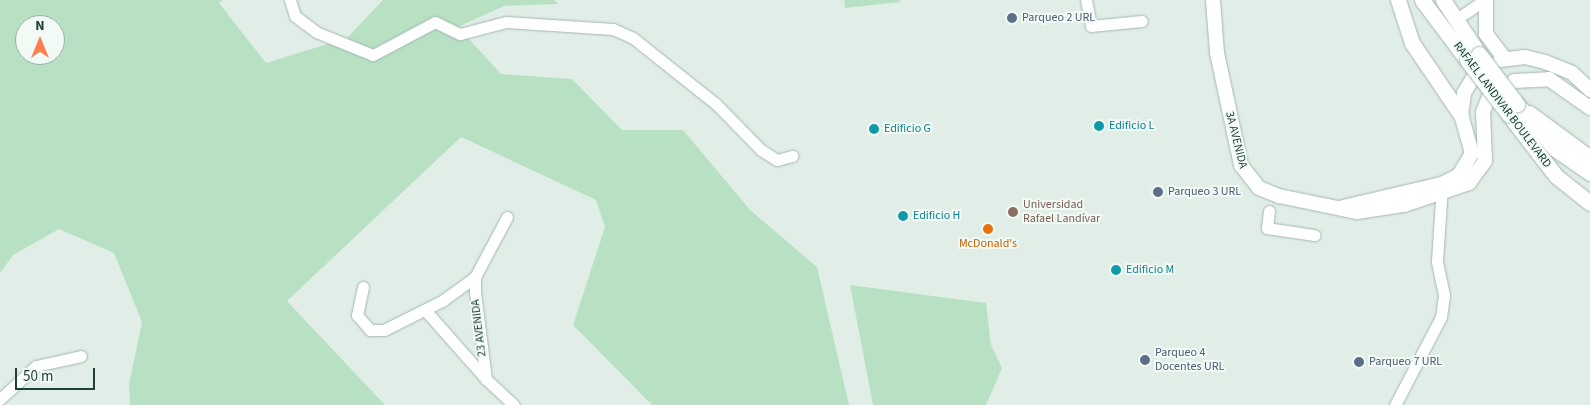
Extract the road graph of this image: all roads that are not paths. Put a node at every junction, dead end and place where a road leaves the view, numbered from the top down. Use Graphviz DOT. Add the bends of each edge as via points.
graph roads {
  1 [pos="290,0"];
  2 [pos="1086,0"];
  3 [pos="1213,0"];
  4 [pos="1398,0"];
  5 [pos="1422,0"];
  6 [pos="1443,0"];
  7 [pos="1485,0"];
  8 [pos="1455,20"];
  9 [pos="1142,21"];
  10 [pos="1473,57"];
  11 [pos="1475,75"];
  12 [pos="1514,81"];
  13 [pos="1590,90"];
  14 [pos="1490,95"];
  15 [pos="1590,108"];
  16 [pos="1516,109"];
  17 [pos="1461,115"];
  18 [pos="792,156"];
  19 [pos="1590,158"];
  20 [pos="1590,173"];
  21 [pos="1442,189"];
  22 [pos="1590,203"];
  23 [pos="1269,211"];
  24 [pos="507,217"];
  25 [pos="1314,235"];
  26 [pos="475,277"];
  27 [pos="363,287"];
  28 [pos="425,310"];
  29 [pos="82,356"];
  30 [pos="486,379"];
  31 [pos="0,399"];
  32 [pos="514,405"];
  33 [pos="1395,405"];
  1 -- 18 [label="street" via="295,16 316,32 373,55 435,22 460,34 506,22 613,29 633,38 694,86 761,150 777,160"];
  2 -- 9 [label="street" via="1091,26"];
  3 -- 21 [label="street, 3A AVENIDA" via="1235,143 1248,178 1279,196 1343,207 1373,205"];
  4 -- 17 [label="main road" via="1412,43"];
  5 -- 10 [label="main road, RAFAEL LANDIVAR BOULEVARD"];
  6 -- 8 [label="main road, RAFAEL LANDIVAR BOULEVARD"];
  7 -- 8 [label="street"];
  7 -- 13 [label="street" via="1486,34 1503,59 1525,57 1572,73"];
  8 -- 10 [label="main road, RAFAEL LANDIVAR BOULEVARD"];
  10 -- 16 [label="main road, RAFAEL LANDIVAR BOULEVARD, bridge"];
  11 -- 17 [label="street" via="1464,94"];
  12 -- 15 [label="street" via="1549,79"];
  14 -- 21 [label="street" via="1483,112 1482,170 1469,183"];
  16 -- 19 [label="main road" via="1541,118"];
  16 -- 20 [label="main road, RAFAEL LANDIVAR BOULEVARD" via="1554,148"];
  16 -- 22 [label="main road, RAFAEL LANDIVAR BOULEVARD" via="1556,176"];
  17 -- 21 [label="street" via="1472,153 1458,175"];
  21 -- 33 [label="street" via="1437,261 1444,295 1441,317"];
  23 -- 25 [label="street" via="1267,228"];
  24 -- 26 [label="street, 23 AVENIDA"];
  26 -- 28 [label="street, 23 AVENIDA"];
  26 -- 30 [label="street, 23 AVENIDA"];
  27 -- 28 [label="street, 23 AVENIDA" via="357,315 370,330 384,330"];
  28 -- 30 [label="street, 23 AVENIDA"];
  29 -- 31 [label="street" via="36,366"];
  30 -- 32 [label="street, 23 AVENIDA"];
}
